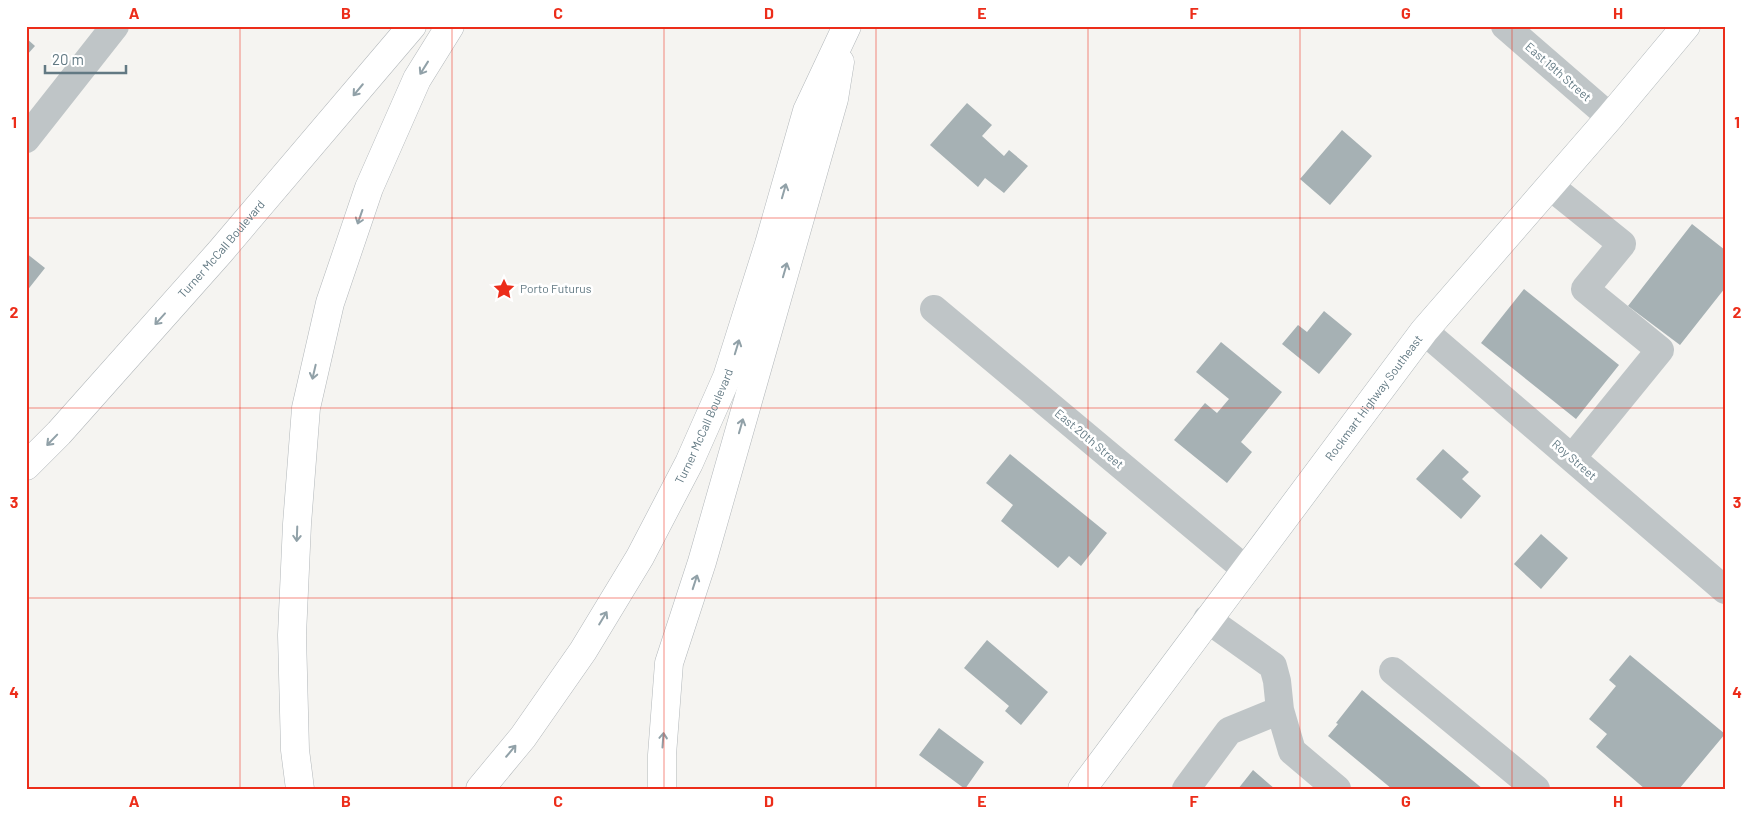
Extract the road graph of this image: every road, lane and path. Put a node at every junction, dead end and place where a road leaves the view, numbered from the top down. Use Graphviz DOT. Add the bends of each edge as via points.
graph roads {
  1 [pos="115,26"];
  2 [pos="412,26"];
  3 [pos="450,26"];
  4 [pos="1505,26"];
  5 [pos="1686,26"];
  6 [pos="846,30"];
  7 [pos="1610,117"];
  8 [pos="26,139"];
  9 [pos="1550,186"];
  10 [pos="934,309"];
  11 [pos="1424,331"];
  12 [pos="1572,458"];
  13 [pos="26,466"];
  14 [pos="1245,569"];
  15 [pos="1725,590"];
  16 [pos="1207,619"];
  17 [pos="1393,671"];
  18 [pos="1280,710"];
  19 [pos="300,789"];
  20 [pos="480,789"];
  21 [pos="662,789"];
  22 [pos="1082,789"];
  23 [pos="1186,789"];
  24 [pos="1337,789"];
  25 [pos="1536,789"];
  1 -- 8 [label="street"];
  2 -- 13 [label="main road, Turner McCall Boulevard, one-way" via="220,252"];
  3 -- 19 [label="main road, one-way" via="417,80 369,188 330,303 306,408 292,635"];
  4 -- 7 [label="street, East 19th Street"];
  5 -- 7 [label="main road, Rockmart Highway Southeast"];
  20 -- 6 [label="main road, Turner McCall Boulevard, one-way" via="523,737 583,651 640,557 689,463 727,378 807,111"];
  21 -- 6 [label="main road, one-way" via="669,663 702,562 832,108"];
  7 -- 9 [label="main road, Rockmart Highway Southeast"];
  9 -- 11 [label="main road, Rockmart Highway Southeast"];
  9 -- 12 [label="street" via="1622,244 1585,289 1660,350"];
  10 -- 14 [label="street, East 20th Street"];
  11 -- 12 [label="street, Roy Street"];
  11 -- 14 [label="main road, Rockmart Highway Southeast"];
  12 -- 15 [label="street, Roy Street"];
  14 -- 16 [label="main road, Rockmart Highway Southeast"];
  16 -- 18 [label="street" via="1273,666"];
  16 -- 22 [label="main road, Rockmart Highway Southeast"];
  17 -- 25 [label="street"];
  18 -- 23 [label="street" via="1229,731"];
  18 -- 24 [label="street" via="1292,751"];
}
